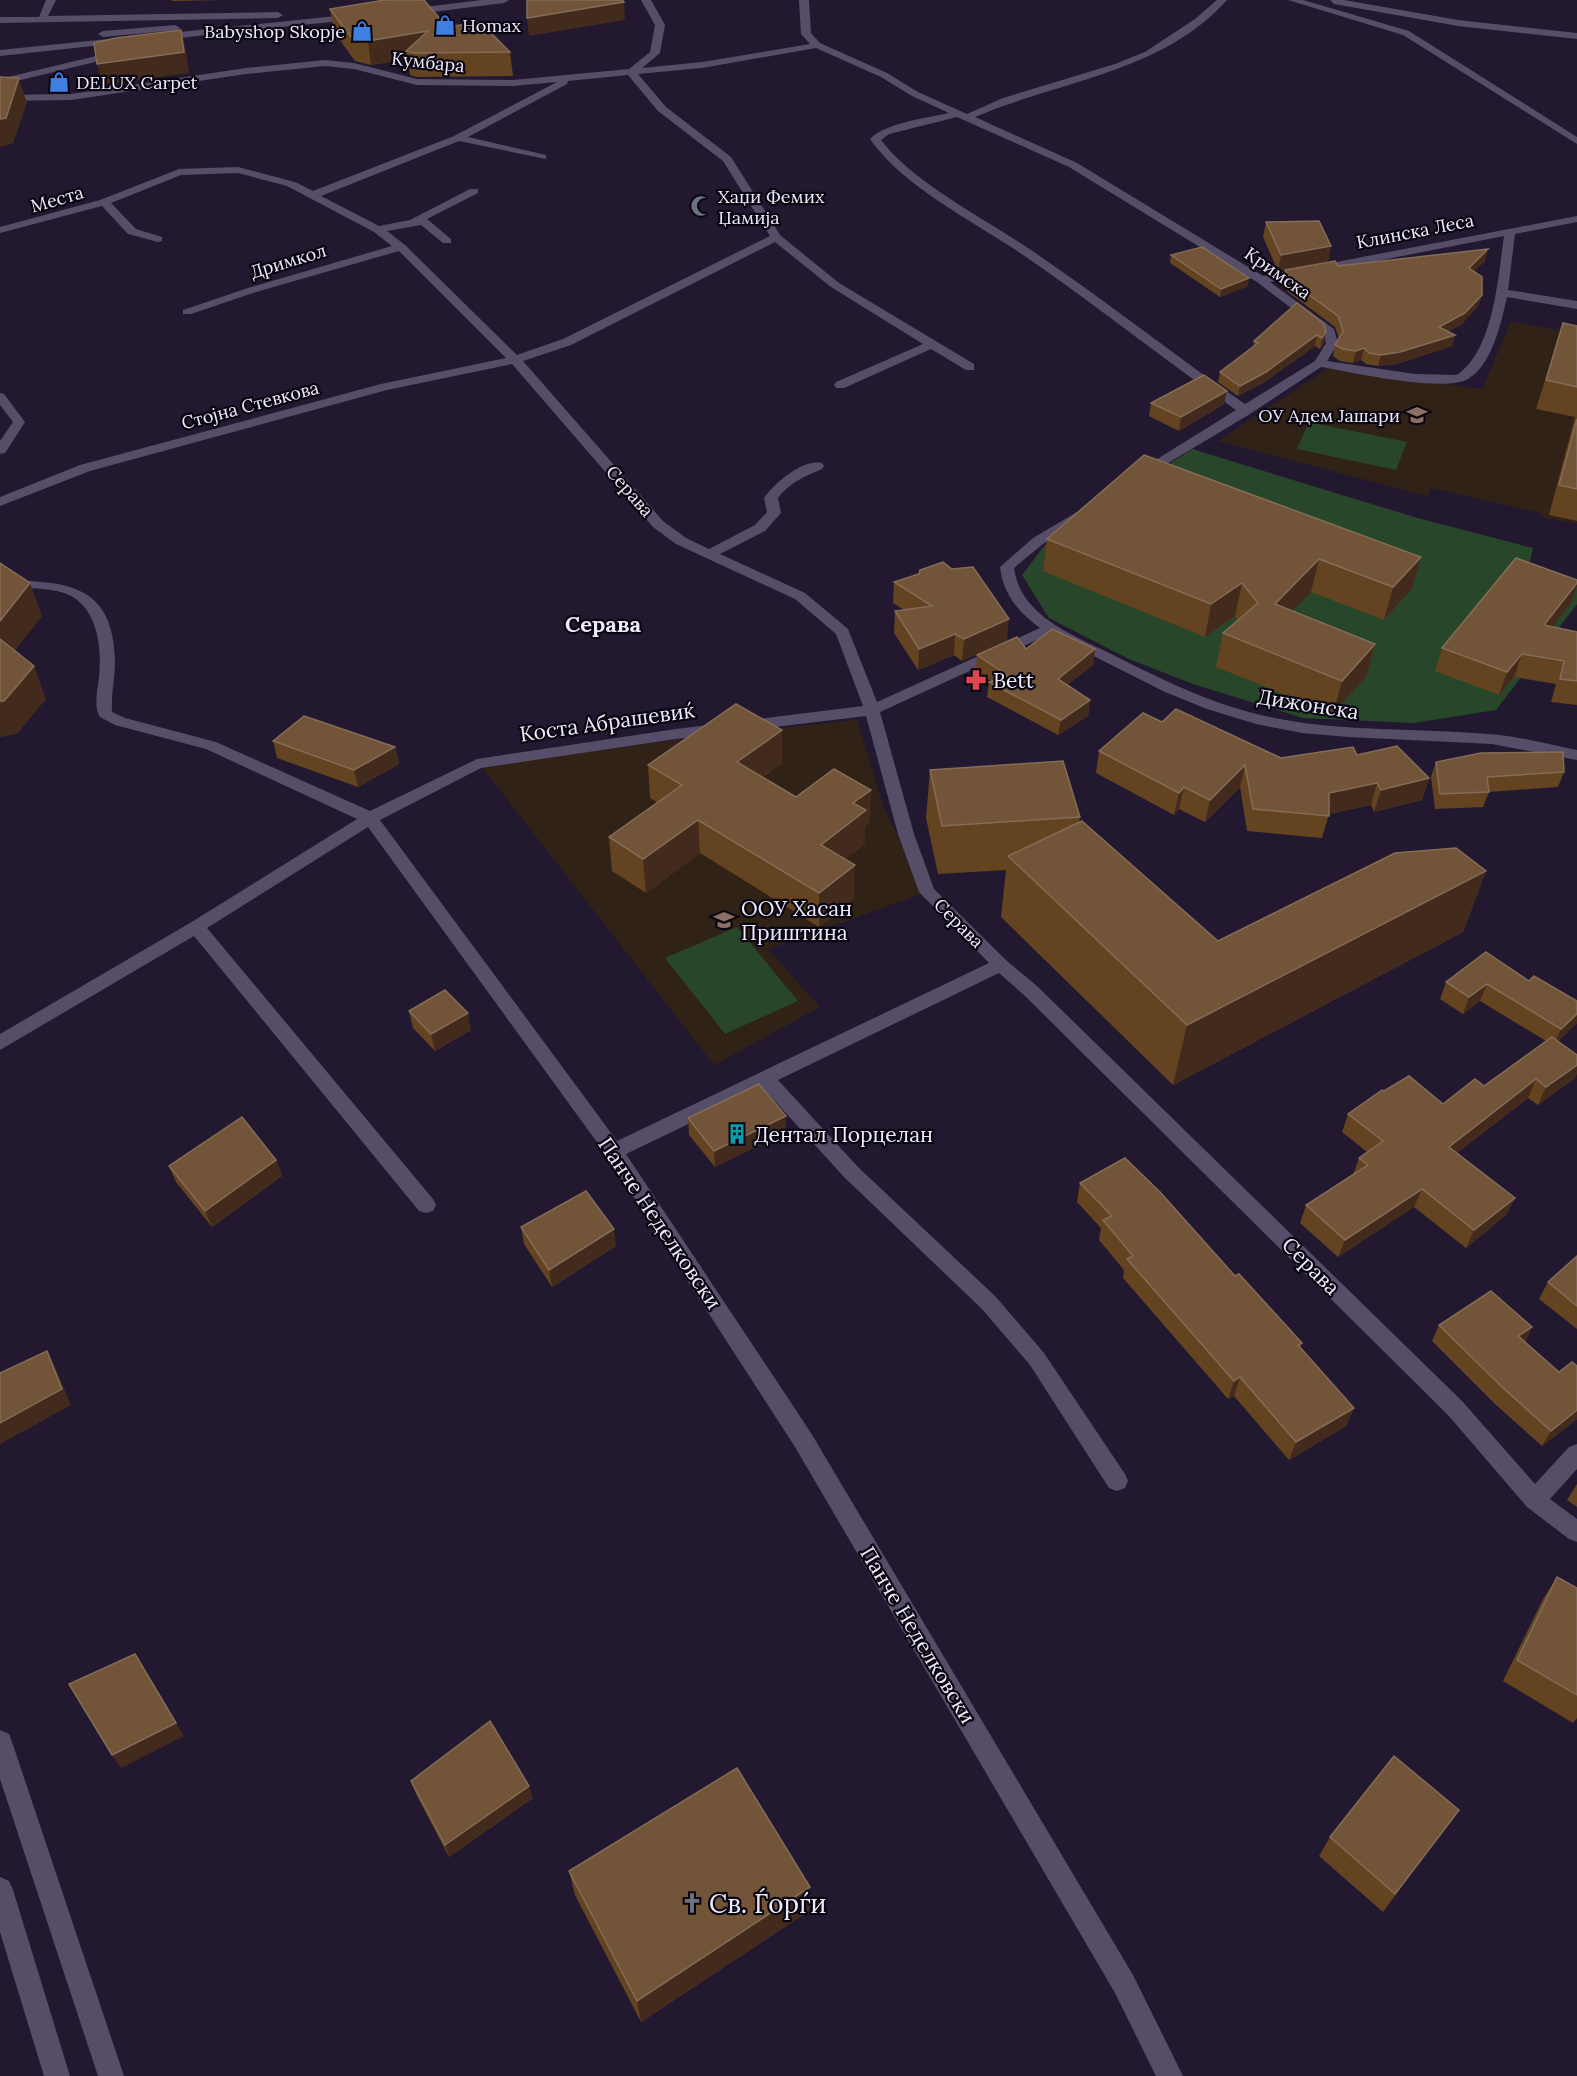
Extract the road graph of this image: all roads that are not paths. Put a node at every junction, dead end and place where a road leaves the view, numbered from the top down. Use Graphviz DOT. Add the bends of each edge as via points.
graph roads {
  1 [pos="51,0"];
  2 [pos="504,0"];
  3 [pos="646,0"];
  4 [pos="804,0"];
  5 [pos="1222,0"];
  6 [pos="1293,0"];
  7 [pos="1326,0"];
  8 [pos="459,2"];
  9 [pos="401,10"];
  10 [pos="368,13"];
  11 [pos="1428,17"];
  12 [pos="311,18"];
  13 [pos="0,20"];
  14 [pos="42,20"];
  15 [pos="1406,33"];
  16 [pos="1577,36"];
  17 [pos="0,42"];
  18 [pos="159,45"];
  19 [pos="817,45"];
  20 [pos="136,50"];
  21 [pos="0,54"];
  22 [pos="631,72"];
  23 [pos="573,78"];
  24 [pos="0,82"];
  25 [pos="0,98"];
  26 [pos="961,116"];
  27 [pos="458,138"];
  28 [pos="1577,141"];
  29 [pos="542,156"];
  30 [pos="474,191"];
  31 [pos="123,195"];
  32 [pos="314,195"];
  33 [pos="104,202"];
  34 [pos="1577,219"];
  35 [pos="415,221"];
  36 [pos="0,230"];
  37 [pos="378,230"];
  38 [pos="1509,231"];
  39 [pos="776,237"];
  40 [pos="158,239"];
  41 [pos="447,241"];
  42 [pos="401,247"];
  43 [pos="1261,280"];
  44 [pos="1502,292"];
  45 [pos="1577,305"];
  46 [pos="187,312"];
  47 [pos="932,344"];
  48 [pos="515,360"];
  49 [pos="1319,363"];
  50 [pos="970,367"];
  51 [pos="840,385"];
  52 [pos="0,397"];
  53 [pos="1246,411"];
  54 [pos="0,450"];
  55 [pos="817,466"];
  56 [pos="1129,484"];
  57 [pos="0,502"];
  58 [pos="1098,503"];
  59 [pos="710,555"];
  60 [pos="0,584"];
  61 [pos="1049,629"];
  62 [pos="872,710"];
  63 [pos="1577,755"];
  64 [pos="370,818"];
  65 [pos="196,927"];
  66 [pos="1001,965"];
  67 [pos="0,1043"];
  68 [pos="765,1078"];
  69 [pos="614,1151"];
  70 [pos="426,1205"];
  71 [pos="1577,1454"];
  72 [pos="1117,1482"];
  73 [pos="1535,1500"];
  74 [pos="1577,1532"];
  75 [pos="0,1742"];
  76 [pos="0,1890"];
  77 [pos="6,1937"];
  78 [pos="57,2076"];
  79 [pos="111,2076"];
  80 [pos="1170,2076"];
  1 -- 14 [label="street"];
  2 -- 8 [label="street"];
  3 -- 22 [label="street" via="660,25 655,53"];
  4 -- 19 [label="street" via="806,34"];
  5 -- 26 [label="street" via="1148,54"];
  6 -- 15 [label="street"];
  7 -- 11 [label="street"];
  8 -- 9 [label="street"];
  10 -- 12 [label="street"];
  11 -- 15 [label="street" via="1418,29"];
  11 -- 16 [label="street"];
  12 -- 14 [label="street" via="231,15"];
  12 -- 17 [label="street"];
  12 -- 18 [label="street"];
  12 -- 21 [label="street"];
  13 -- 14 [label="street"];
  15 -- 28 [label="street"];
  19 -- 22 [label="street, Кумбара" via="764,56"];
  19 -- 26 [label="street, Кримска"];
  20 -- 24 [label="street"];
  21 -- 24 [label="street" via="26,63 19,74"];
  22 -- 23 [label="street, Кумбара"];
  22 -- 39 [label="street" via="662,109 727,159"];
  23 -- 25 [label="street, Кумбара" via="513,83 417,82 325,63 71,97"];
  23 -- 27 [label="street"];
  26 -- 43 [label="street, Кримска" via="1073,165"];
  26 -- 53 [label="street" via="885,132 875,139 878,147 898,164 1030,254"];
  27 -- 29 [label="street"];
  27 -- 32 [label="street"];
  30 -- 35 [label="street"];
  31 -- 32 [label="street, Серава" via="179,172 238,170 291,184"];
  31 -- 33 [label="street, Места"];
  32 -- 37 [label="street, Серава"];
  33 -- 36 [label="street, Места"];
  33 -- 40 [label="street" via="131,233"];
  34 -- 38 [label="street, Клинска Леса"];
  35 -- 37 [label="street"];
  35 -- 41 [label="street" via="429,224"];
  37 -- 42 [label="street, Серава"];
  38 -- 43 [label="street, Клинска Леса"];
  38 -- 44 [label="street"];
  39 -- 47 [label="street" via="835,285"];
  39 -- 48 [label="street, Стојна Стевкова" via="567,342"];
  42 -- 46 [label="street, Дримкол"];
  42 -- 48 [label="street, Серава"];
  43 -- 49 [label="street, Кримска" via="1330,332 1332,343"];
  44 -- 45 [label="street"];
  44 -- 49 [label="street" via="1491,331 1473,369 1461,378 1439,380"];
  47 -- 50 [label="street"];
  47 -- 51 [label="street"];
  48 -- 57 [label="street, Стојна Стевкова" via="385,387 106,462"];
  48 -- 59 [label="street, Серава" via="658,524"];
  49 -- 53 [label="street"];
  52 -- 54 [label="street" via="20,422"];
  53 -- 56 [label="street"];
  55 -- 59 [label="street" via="779,485 771,498 774,513 760,528"];
  58 -- 61 [label="street" via="1038,541 1007,567 1006,580 1013,593"];
  59 -- 62 [label="street, Серава" via="800,596 843,632"];
  60 -- 64 [label="street, Панче Неделковски" via="60,587 85,596 101,620 108,655 105,714 120,722 211,745"];
  61 -- 62 [label="street, Коста Абрашевиќ"];
  61 -- 63 [label="street, Дижонска" via="1170,688 1256,719 1360,733 1491,739"];
  62 -- 64 [label="street, Коста Абрашевиќ" via="477,764"];
  62 -- 66 [label="street, Серава" via="906,834 927,892"];
  64 -- 65 [label="street, Коста Абрашевиќ"];
  64 -- 69 [label="street, Панче Неделковски"];
  65 -- 67 [label="street, Коста Абрашевиќ"];
  65 -- 70 [label="street"];
  66 -- 68 [label="street, Серава"];
  66 -- 73 [label="street, Серава" via="1455,1408"];
  68 -- 69 [label="street, Серава"];
  68 -- 72 [label="street" via="852,1172 989,1304 1036,1359"];
  69 -- 80 [label="street, Панче Неделковски" via="803,1440 1124,1984"];
  71 -- 73 [label="street"];
  73 -- 74 [label="street, Серава"];
  75 -- 79 [label="street"];
  76 -- 77 [label="street"];
  77 -- 78 [label="street"];
}
